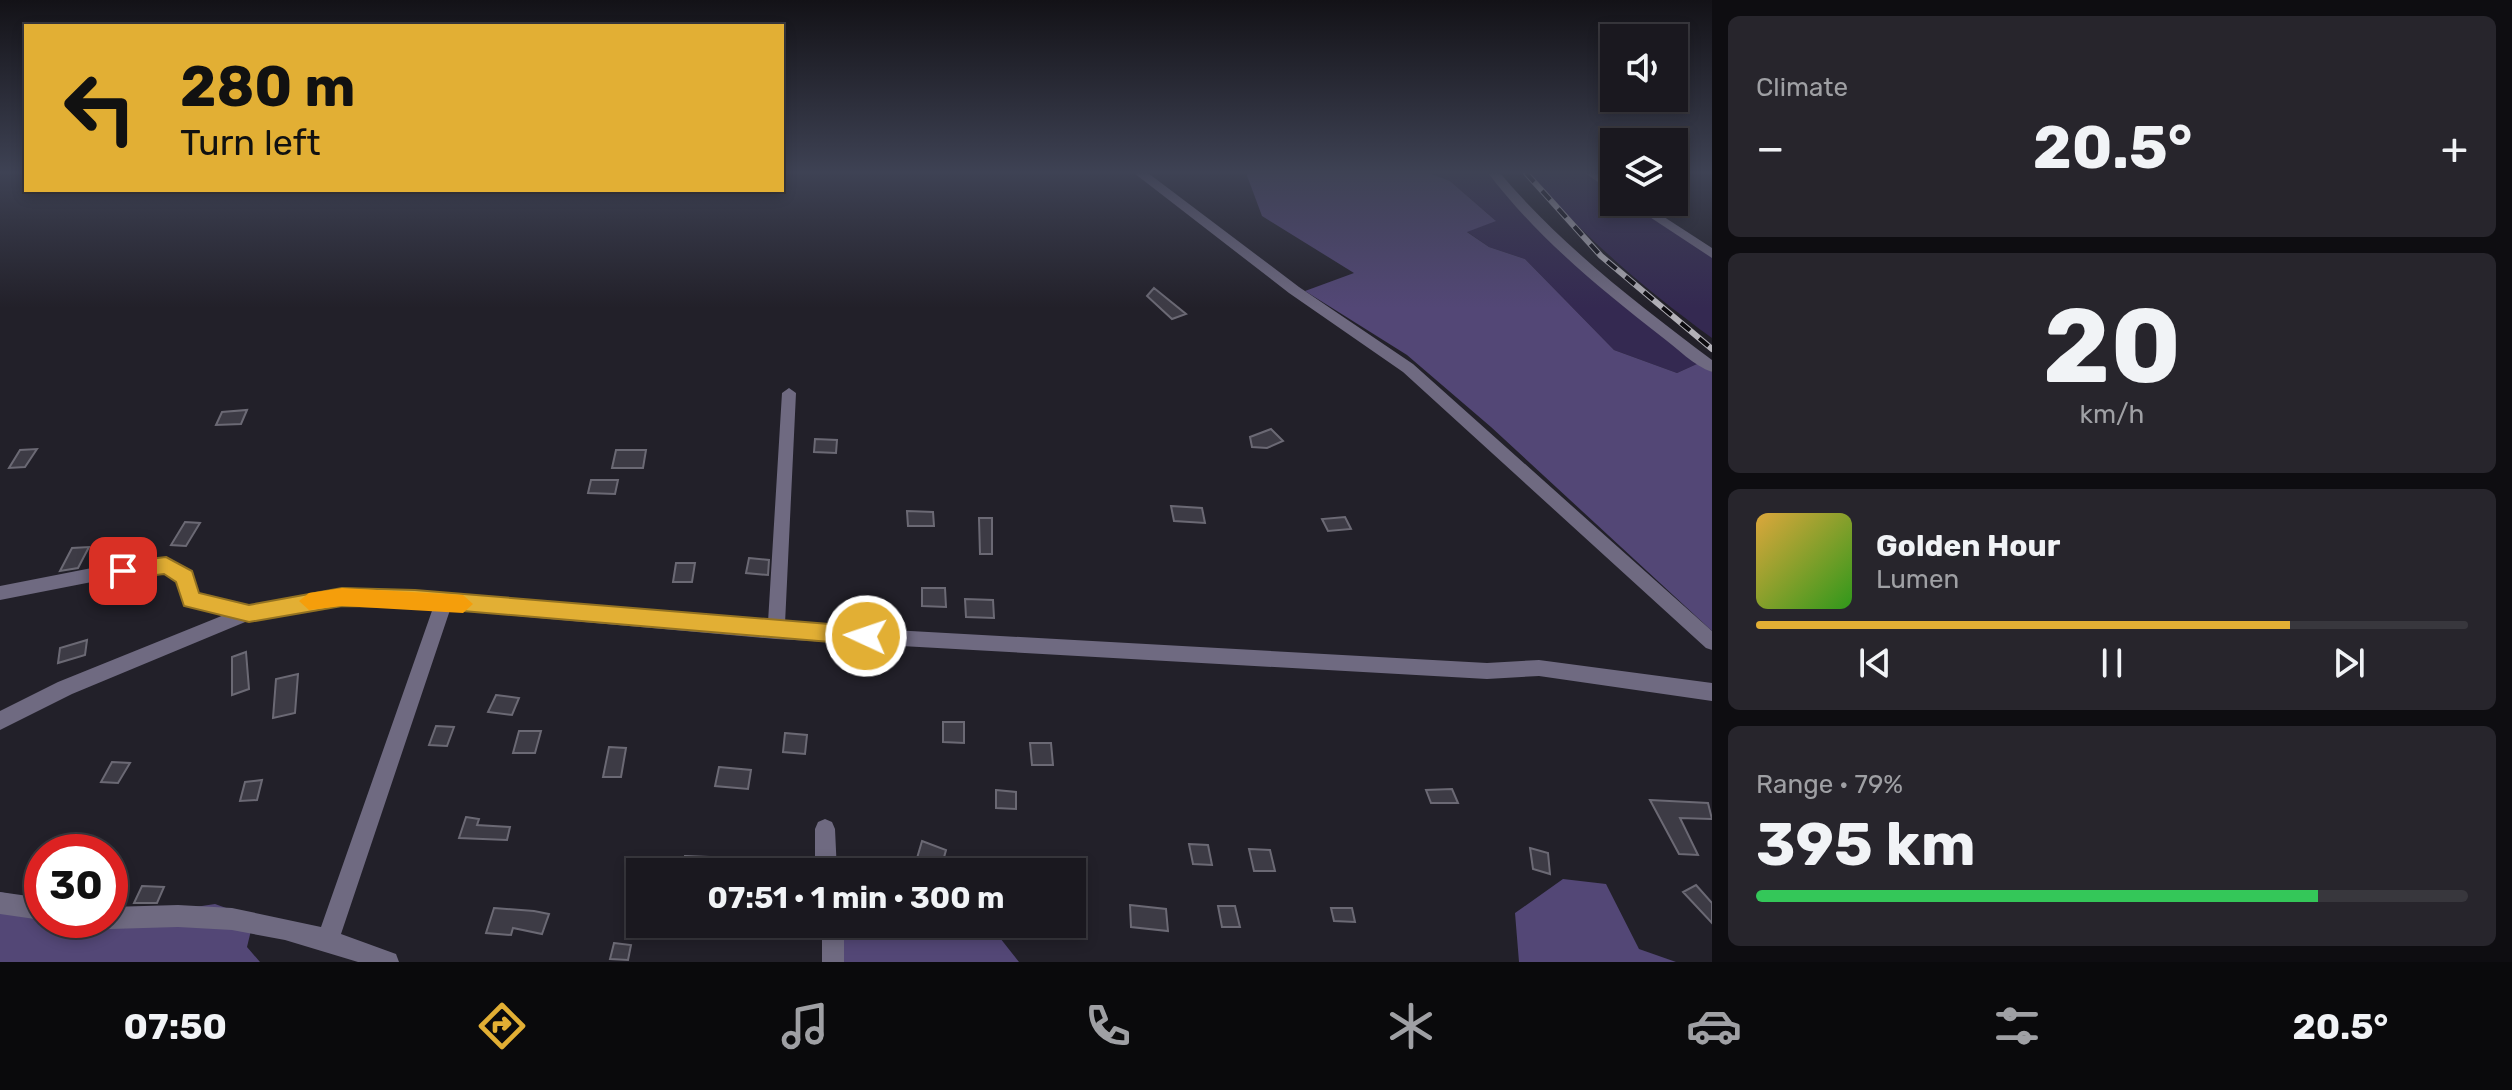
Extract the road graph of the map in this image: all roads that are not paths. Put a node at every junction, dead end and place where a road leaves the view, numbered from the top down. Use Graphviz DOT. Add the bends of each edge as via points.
graph roads {
  1 [pos="1199,218"];
  2 [pos="1535,218"];
  3 [pos="1657,218"];
  4 [pos="1712,254"];
  5 [pos="1712,367"];
  6 [pos="789,393"];
  7 [pos="0,593"];
  8 [pos="444,602"];
  9 [pos="249,613"];
  10 [pos="776,631"];
  11 [pos="1712,642"];
  12 [pos="1712,692"];
  13 [pos="0,721"];
  14 [pos="825,829"];
  15 [pos="826,858"];
  16 [pos="0,903"];
  17 [pos="24,906"];
  18 [pos="128,917"];
  19 [pos="833,938"];
  20 [pos="328,939"];
  21 [pos="388,962"];
  22 [pos="833,962"];
  1 -- 11 [label="street" via="1408,368"];
  2 -- 5 [label="street" via="1653,323"];
  3 -- 4 [label="street"];
  6 -- 10 [label="street"];
  7 -- 9 [label="street" via="166,566 185,577 191,600"];
  8 -- 9 [label="street" via="342,597"];
  8 -- 10 [label="street"];
  8 -- 20 [label="street"];
  9 -- 13 [label="street" via="65,688"];
  10 -- 12 [label="street" via="1487,671 1539,668"];
  14 -- 15 [label="street"];
  16 -- 17 [label="street"];
  18 -- 20 [label="street" via="238,919"];
  19 -- 22 [label="street"];
  20 -- 21 [label="street"];
}
